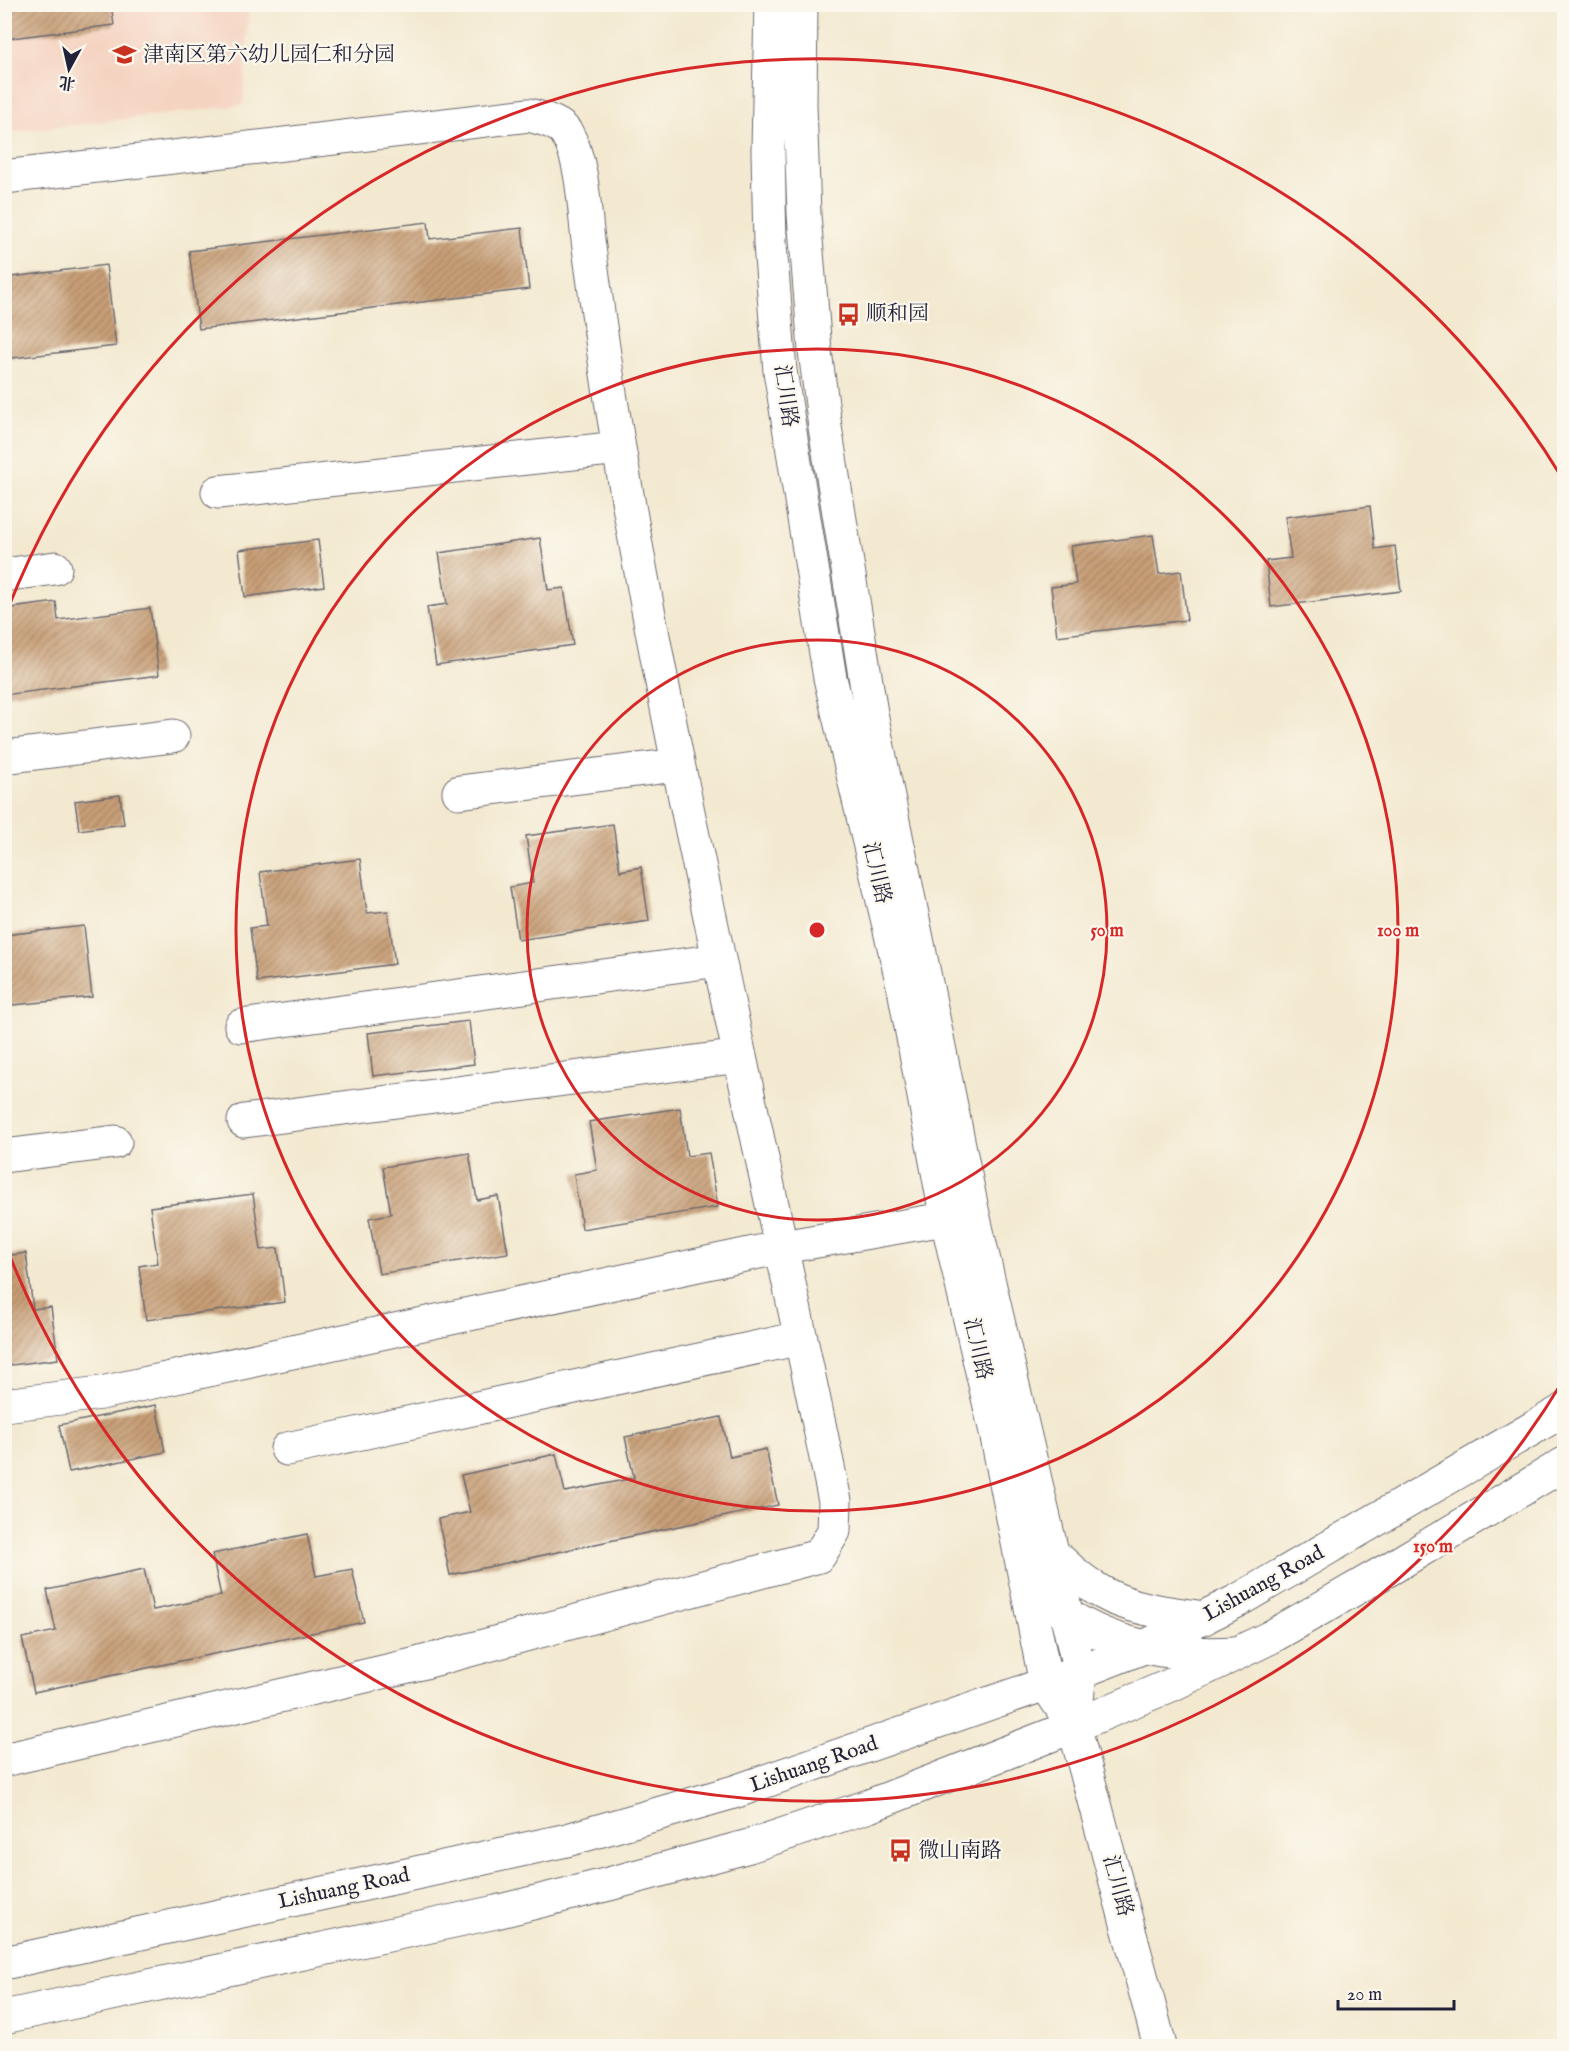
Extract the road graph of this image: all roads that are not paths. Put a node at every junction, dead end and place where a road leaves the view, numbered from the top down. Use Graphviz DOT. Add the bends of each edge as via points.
graph roads {
  1 [pos="771,4"];
  2 [pos="801,4"];
  3 [pos="4,177"];
  4 [pos="619,448"];
  5 [pos="218,492"];
  6 [pos="55,568"];
  7 [pos="4,575"];
  8 [pos="173,736"];
  9 [pos="4,757"];
  10 [pos="677,765"];
  11 [pos="459,792"];
  12 [pos="719,960"];
  13 [pos="241,1026"];
  14 [pos="740,1056"];
  15 [pos="244,1121"];
  16 [pos="115,1142"];
  17 [pos="4,1156"];
  18 [pos="960,1217"];
  19 [pos="782,1247"];
  20 [pos="801,1338"];
  21 [pos="4,1405"];
  22 [pos="1564,1410"];
  23 [pos="287,1449"];
  24 [pos="1564,1464"];
  25 [pos="1037,1558"];
  26 [pos="1066,1614"];
  27 [pos="1204,1618"];
  28 [pos="1144,1647"];
  29 [pos="1236,1653"];
  30 [pos="1080,1672"];
  31 [pos="1046,1684"];
  32 [pos="1074,1726"];
  33 [pos="4,1760"];
  34 [pos="4,1963"];
  35 [pos="4,2017"];
  36 [pos="1160,2046"];
  1 -- 18 [label="street, 汇川路" via="770,244 780,371 830,678"];
  2 -- 18 [label="street, 汇川路" via="804,214 815,351 871,713"];
  3 -- 4 [label="street" via="529,115 549,120 566,131 577,160"];
  4 -- 5 [label="street"];
  4 -- 10 [label="street"];
  6 -- 7 [label="street"];
  8 -- 9 [label="street"];
  10 -- 11 [label="street"];
  10 -- 12 [label="street"];
  12 -- 13 [label="street"];
  12 -- 14 [label="street"];
  14 -- 15 [label="street"];
  14 -- 19 [label="street"];
  16 -- 17 [label="street"];
  18 -- 19 [label="street"];
  18 -- 25 [label="street, 汇川路"];
  19 -- 20 [label="street"];
  19 -- 21 [label="street" via="101,1393"];
  20 -- 23 [label="street"];
  20 -- 33 [label="street" via="835,1501 834,1531 819,1556 417,1664"];
  22 -- 27 [label="street, Lishuang Road"];
  24 -- 29 [label="street" via="1392,1568"];
  25 -- 26 [label="street, 汇川路"];
  25 -- 27 [label="street" via="1132,1605"];
  25 -- 31 [label="street, 汇川路"];
  26 -- 28 [label="street" via="1085,1626"];
  26 -- 30 [label="street, 汇川路"];
  27 -- 28 [label="street, Lishuang Road"];
  28 -- 29 [label="street" via="1203,1655"];
  28 -- 30 [label="street, Lishuang Road"];
  29 -- 32 [label="street"];
  30 -- 31 [label="street, Lishuang Road"];
  30 -- 32 [label="street, 汇川路"];
  31 -- 32 [label="street, 汇川路"];
  31 -- 34 [label="street, Lishuang Road" via="734,1792 567,1840"];
  32 -- 35 [label="street" via="868,1806 749,1846 496,1912"];
  32 -- 36 [label="street, 汇川路"];
}
